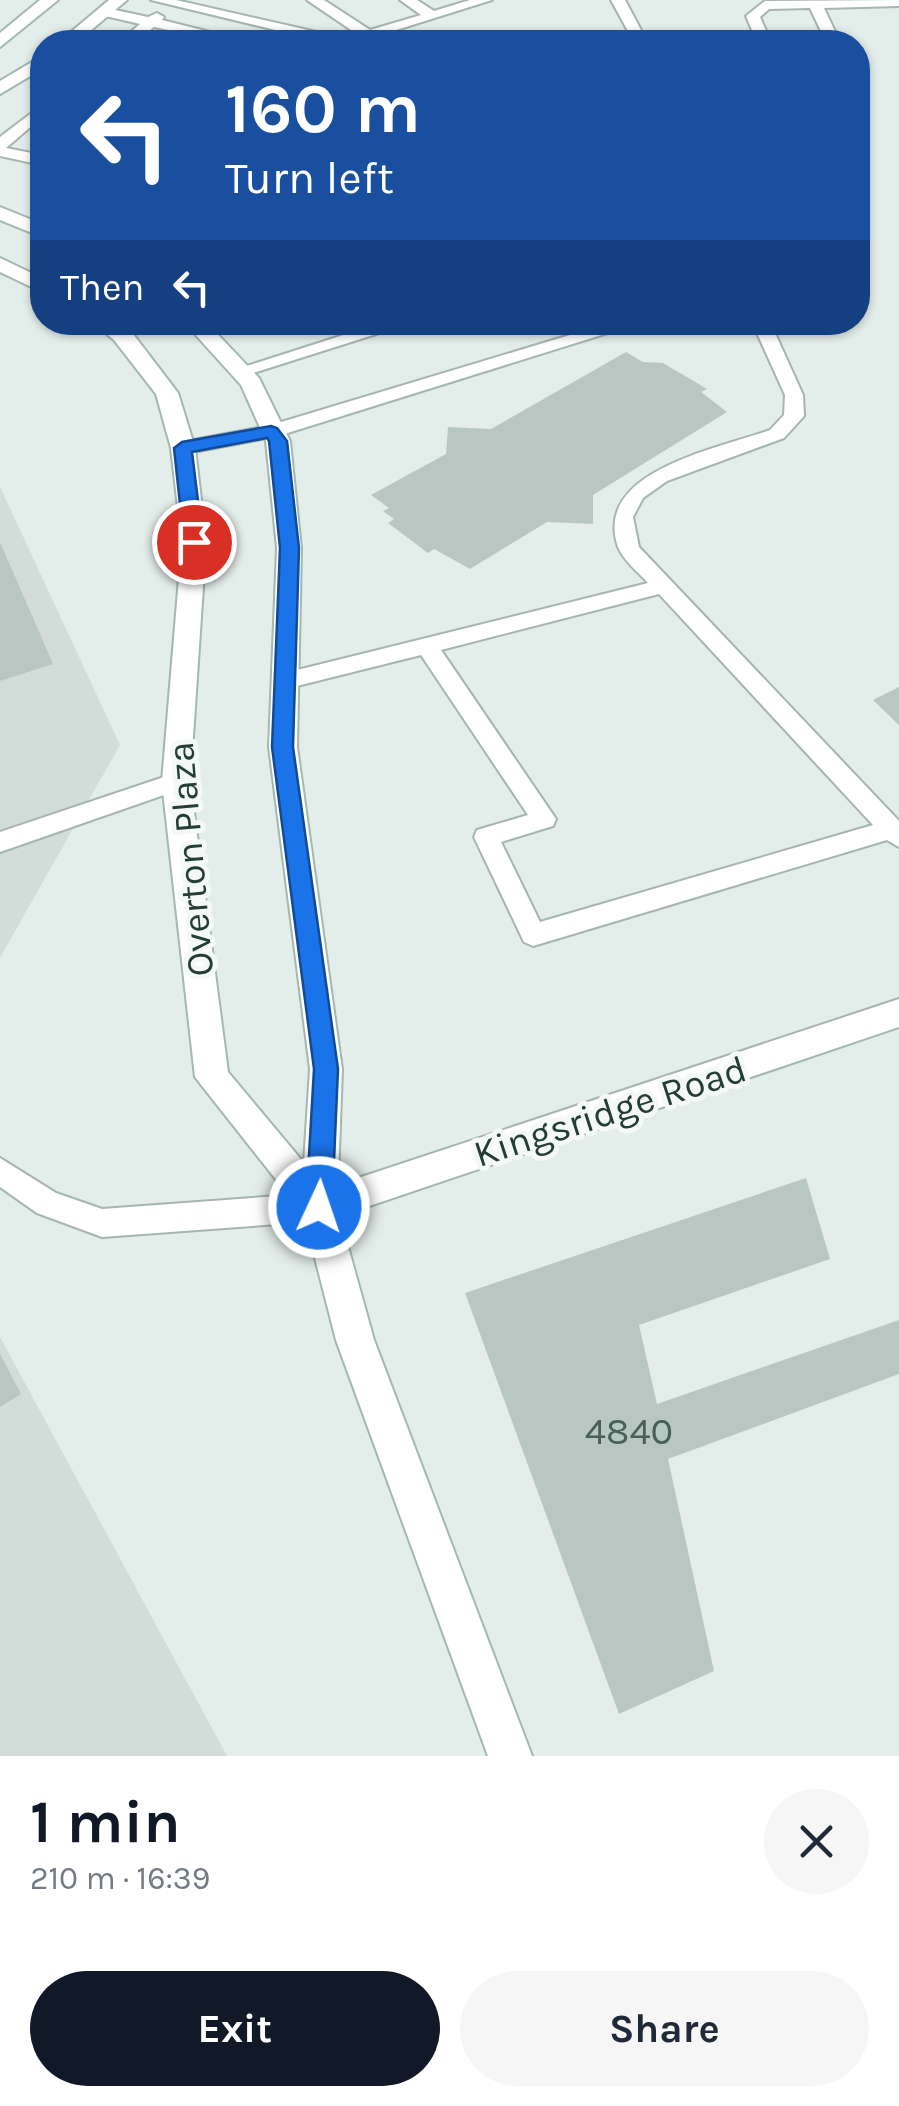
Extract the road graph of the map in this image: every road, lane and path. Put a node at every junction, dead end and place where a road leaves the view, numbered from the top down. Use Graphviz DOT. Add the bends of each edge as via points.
graph roads {
  1 [pos="50,0"];
  2 [pos="314,0"];
  3 [pos="407,0"];
  4 [pos="486,0"];
  5 [pos="618,0"];
  6 [pos="168,1"];
  7 [pos="899,2"];
  8 [pos="814,4"];
  9 [pos="113,6"];
  10 [pos="432,16"];
  11 [pos="152,22"];
  12 [pos="82,30"];
  13 [pos="142,30"];
  14 [pos="188,30"];
  15 [pos="292,30"];
  16 [pos="361,30"];
  17 [pos="386,30"];
  18 [pos="634,30"];
  19 [pos="759,30"];
  20 [pos="827,30"];
  21 [pos="0,42"];
  22 [pos="30,70"];
  23 [pos="0,90"];
  24 [pos="30,122"];
  25 [pos="0,148"];
  26 [pos="30,157"];
  27 [pos="0,213"];
  28 [pos="30,226"];
  29 [pos="0,264"];
  30 [pos="30,280"];
  31 [pos="123,335"];
  32 [pos="206,335"];
  33 [pos="355,335"];
  34 [pos="362,335"];
  35 [pos="591,335"];
  36 [pos="767,335"];
  37 [pos="352,338"];
  38 [pos="240,371"];
  39 [pos="271,432"];
  40 [pos="182,448"];
  41 [pos="664,586"];
  42 [pos="428,648"];
  43 [pos="285,681"];
  44 [pos="176,782"];
  45 [pos="896,833"];
  46 [pos="0,842"];
  47 [pos="899,1013"];
  48 [pos="0,1171"];
  49 [pos="319,1207"];
  50 [pos="510,1756"];
  1 -- 21 [label="street"];
  2 -- 16 [label="lane"];
  3 -- 10 [label="lane"];
  4 -- 10 [label="lane"];
  5 -- 18 [label="lane"];
  6 -- 11 [label="lane"];
  6 -- 15 [label="lane"];
  7 -- 8 [label="lane"];
  8 -- 19 [label="lane" via="765,5 753,16"];
  8 -- 20 [label="lane"];
  9 -- 11 [label="lane"];
  9 -- 12 [label="street"];
  10 -- 17 [label="lane"];
  11 -- 13 [label="lane"];
  11 -- 14 [label="lane"];
  22 -- 23 [label="street"];
  24 -- 25 [label="lane"];
  25 -- 26 [label="lane"];
  27 -- 28 [label="street"];
  29 -- 30 [label="street"];
  31 -- 40 [label="street, Overton Plaza" via="167,393"];
  32 -- 38 [label="street, Overton Plaza"];
  33 -- 37 [label="lane"];
  34 -- 37 [label="lane"];
  35 -- 39 [label="lane"];
  36 -- 41 [label="lane" via="794,395 794,416 777,434 660,477 635,494 623,517 630,549"];
  37 -- 38 [label="lane"];
  38 -- 39 [label="street, Overton Plaza"];
  39 -- 40 [label="lane"];
  39 -- 43 [label="street, Overton Plaza" via="278,441 290,548"];
  40 -- 44 [label="street, Overton Plaza" via="194,542"];
  41 -- 42 [label="lane"];
  41 -- 45 [label="lane"];
  42 -- 43 [label="lane"];
  42 -- 45 [label="lane" via="544,819 486,837 533,934"];
  43 -- 49 [label="street, Overton Plaza" via="282,747 326,1069"];
  44 -- 46 [label="lane"];
  44 -- 49 [label="street, Overton Plaza" via="212,1077"];
  47 -- 49 [label="street, Kingsridge Road"];
  48 -- 49 [label="lane" via="47,1203 102,1223"];
  49 -- 50 [label="street, Overton Plaza" via="355,1340"];
}
